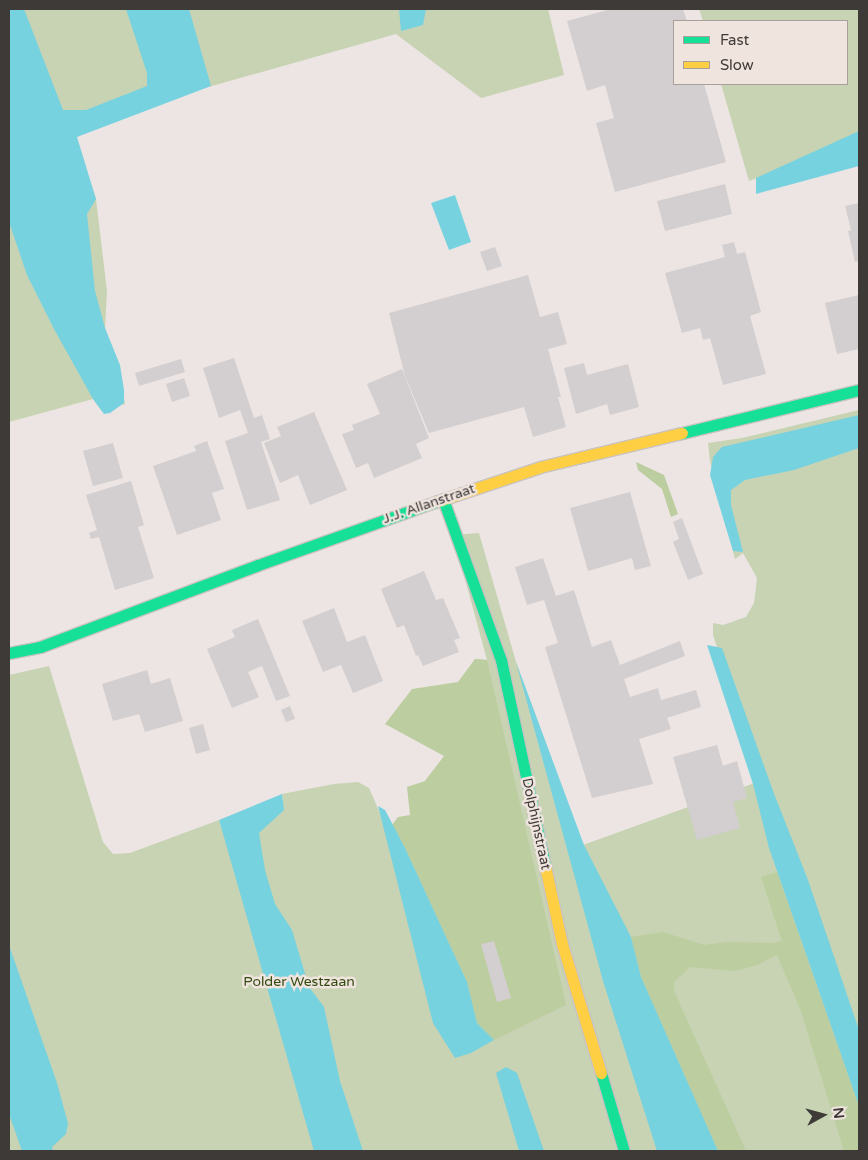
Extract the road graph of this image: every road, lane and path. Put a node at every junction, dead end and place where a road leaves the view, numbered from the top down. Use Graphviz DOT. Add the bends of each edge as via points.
graph roads {
  1 [pos="859,390"];
  2 [pos="443,499"];
  3 [pos="9,653"];
  4 [pos="624,1151"];
  1 -- 2 [label="street, J.J. Allanstraat" via="540,467"];
  2 -- 3 [label="street, J.J. Allanstraat" via="40,647"];
  2 -- 4 [label="street, Dolphijnstraat" via="501,660 562,944"];
}
